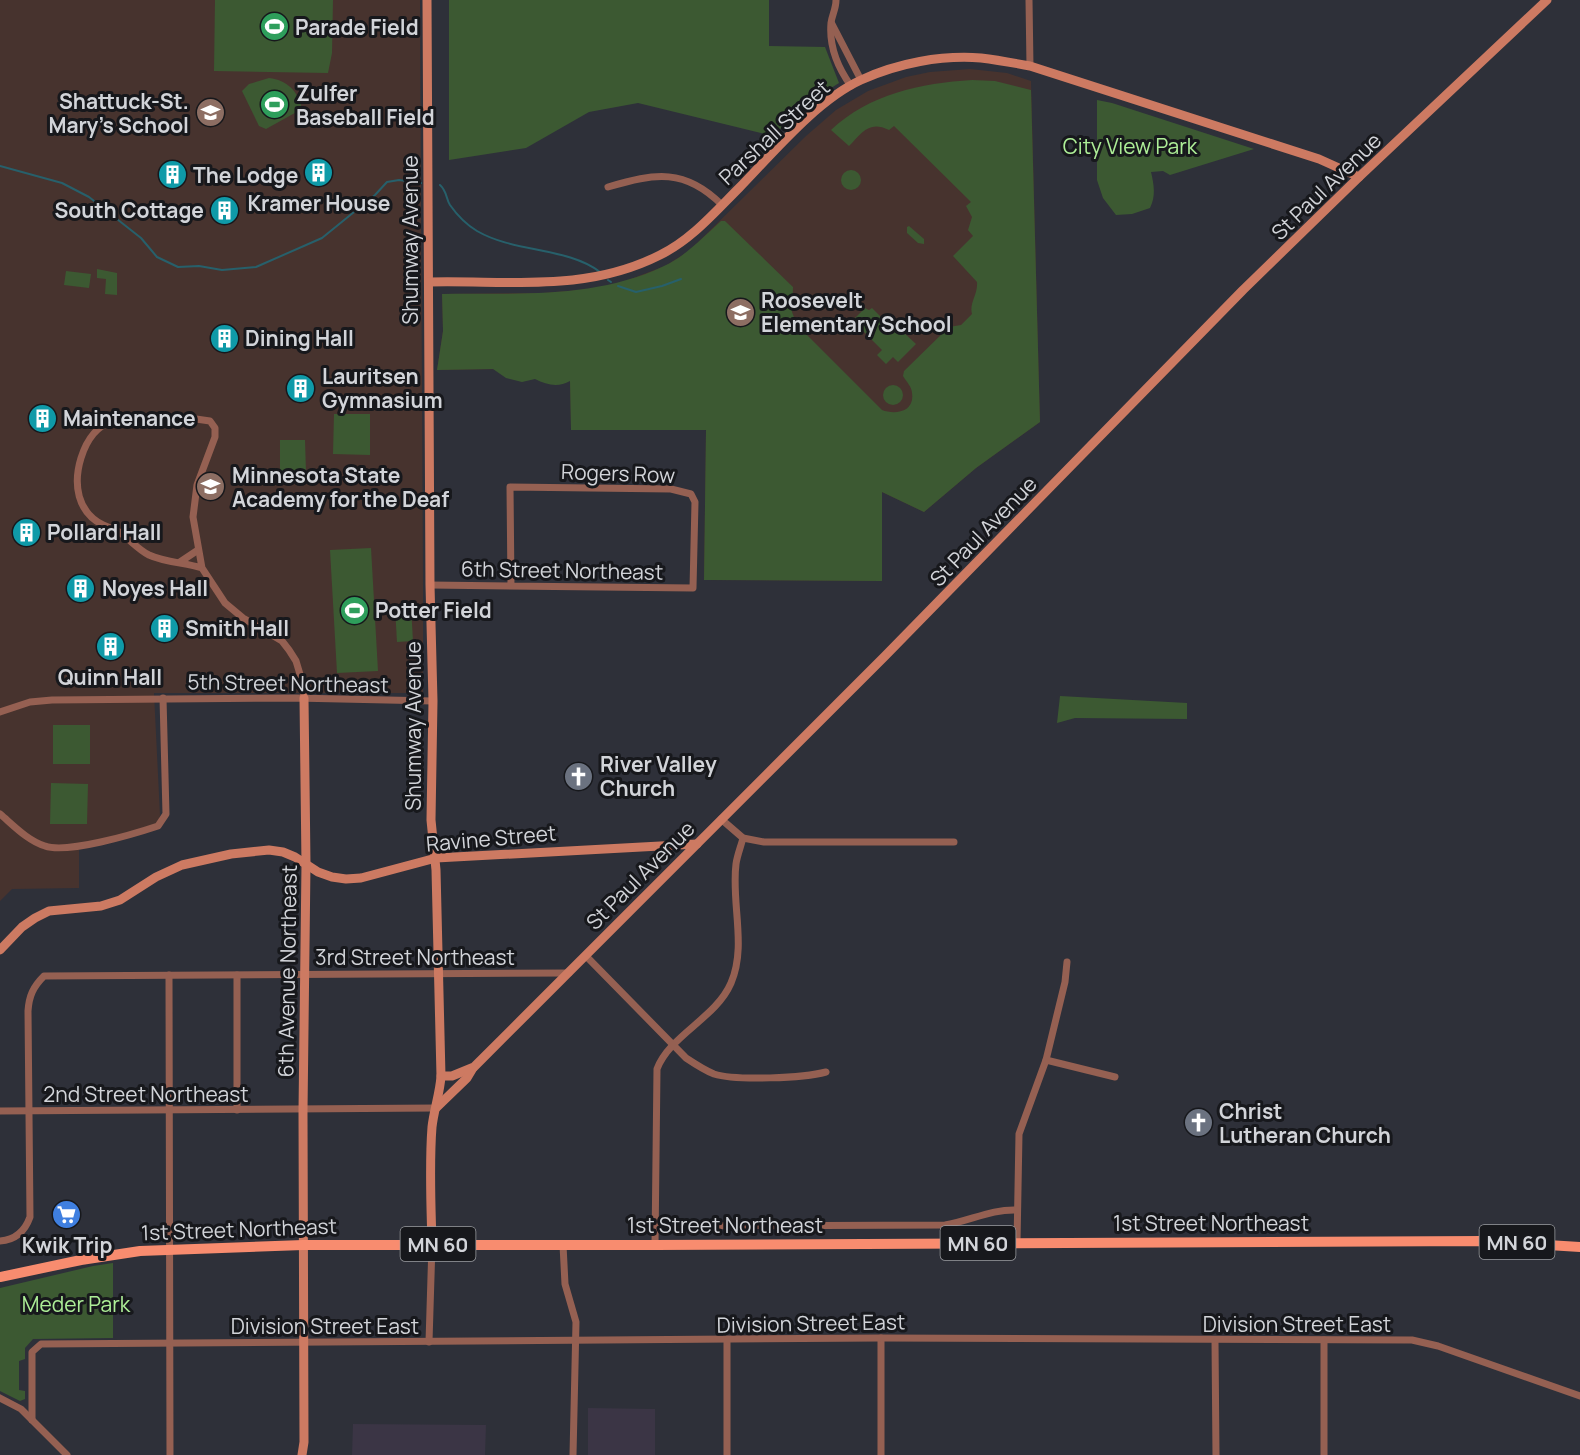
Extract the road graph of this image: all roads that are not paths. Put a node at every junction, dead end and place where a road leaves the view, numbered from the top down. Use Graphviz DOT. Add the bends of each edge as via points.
graph roads {
  1 [pos="427,0"];
  2 [pos="836,0"];
  3 [pos="1029,0"];
  4 [pos="1548,0"];
  5 [pos="831,21"];
  6 [pos="1030,66"];
  7 [pos="861,80"];
  8 [pos="851,86"];
  9 [pos="1359,177"];
  10 [pos="608,187"];
  11 [pos="722,205"];
  12 [pos="429,282"];
  13 [pos="198,550"];
  14 [pos="180,562"];
  15 [pos="202,568"];
  16 [pos="430,585"];
  17 [pos="511,586"];
  18 [pos="693,588"];
  19 [pos="163,698"];
  20 [pos="304,698"];
  21 [pos="433,701"];
  22 [pos="0,712"];
  23 [pos="0,814"];
  24 [pos="721,819"];
  25 [pos="743,838"];
  26 [pos="954,842"];
  27 [pos="697,843"];
  28 [pos="436,858"];
  29 [pos="306,864"];
  30 [pos="0,950"];
  31 [pos="586,956"];
  32 [pos="1067,962"];
  33 [pos="304,973"];
  34 [pos="440,973"];
  35 [pos="569,973"];
  36 [pos="169,975"];
  37 [pos="237,975"];
  38 [pos="674,1046"];
  39 [pos="1046,1060"];
  40 [pos="474,1067"];
  41 [pos="825,1072"];
  42 [pos="441,1076"];
  43 [pos="1115,1077"];
  44 [pos="436,1108"];
  45 [pos="237,1110"];
  46 [pos="171,1111"];
  47 [pos="303,1111"];
  48 [pos="0,1112"];
  49 [pos="28,1112"];
  50 [pos="1017,1210"];
  51 [pos="655,1226"];
  52 [pos="0,1241"];
  53 [pos="1017,1243"];
  54 [pos="432,1244"];
  55 [pos="303,1245"];
  56 [pos="563,1245"];
  57 [pos="655,1245"];
  58 [pos="1580,1247"];
  59 [pos="171,1249"];
  60 [pos="0,1277"];
  61 [pos="881,1338"];
  62 [pos="1215,1340"];
  63 [pos="1324,1340"];
  64 [pos="727,1341"];
  65 [pos="170,1342"];
  66 [pos="304,1342"];
  67 [pos="429,1342"];
  68 [pos="576,1342"];
  69 [pos="1580,1396"];
  70 [pos="0,1398"];
  71 [pos="32,1420"];
  72 [pos="67,1455"];
  73 [pos="170,1455"];
  74 [pos="302,1455"];
  75 [pos="573,1455"];
  76 [pos="727,1455"];
  77 [pos="881,1455"];
  78 [pos="1216,1455"];
  79 [pos="1324,1455"];
  1 -- 12 [label="street, Shumway Avenue"];
  2 -- 5 [label="street"];
  3 -- 6 [label="street"];
  4 -- 9 [label="street, St Paul Avenue"];
  5 -- 7 [label="street"];
  5 -- 8 [label="street" via="836,60"];
  6 -- 7 [label="street, Parshall Street" via="981,58 930,60"];
  6 -- 9 [label="street, Parshall Street" via="1319,159"];
  7 -- 8 [label="street, Parshall Street"];
  8 -- 11 [label="street, Parshall Street" via="803,123"];
  9 -- 24 [label="street, St Paul Avenue"];
  10 -- 11 [label="street" via="664,175 701,187"];
  11 -- 12 [label="street, Parshall Street" via="682,242 616,273 568,282"];
  12 -- 16 [label="street, Shumway Avenue"];
  13 -- 14 [label="street"];
  13 -- 14 [label="street" via="193,517 197,485 215,437 210,421 182,417 102,426 81,459 77,495 82,504 94,519 118,531 147,554"];
  13 -- 15 [label="street"];
  14 -- 15 [label="street"];
  15 -- 20 [label="street" via="225,603 282,641 296,662"];
  16 -- 17 [label="street, 6th Street Northeast"];
  16 -- 21 [label="street, Shumway Avenue"];
  17 -- 18 [label="street, 6th Street Northeast"];
  17 -- 18 [label="street, Rogers Row" via="510,487 684,490 695,502"];
  19 -- 20 [label="street, 5th Street Northeast"];
  19 -- 22 [label="street, 5th Street Northeast" via="52,700"];
  19 -- 23 [label="street" via="166,814 158,826 58,849 44,846"];
  20 -- 21 [label="street, 5th Street Northeast"];
  20 -- 29 [label="street, 6th Avenue Northeast"];
  21 -- 28 [label="street, Shumway Avenue" via="431,820"];
  24 -- 25 [label="street"];
  24 -- 27 [label="street, St Paul Avenue"];
  25 -- 26 [label="street" via="764,842"];
  25 -- 38 [label="street" via="736,864 736,969 723,998"];
  27 -- 28 [label="street, Ravine Street"];
  27 -- 31 [label="street, St Paul Avenue"];
  28 -- 29 [label="street, Ravine Street" via="346,879 318,872"];
  28 -- 34 [label="street, Shumway Avenue"];
  29 -- 30 [label="street, Ravine Street" via="283,852 269,850 182,865 120,900 42,914 22,927"];
  29 -- 33 [label="street, 6th Avenue Northeast"];
  31 -- 35 [label="street, St Paul Avenue"];
  31 -- 38 [label="street"];
  32 -- 39 [label="street"];
  33 -- 34 [label="street, 3rd Street Northeast"];
  33 -- 37 [label="street, 3rd Street Northeast"];
  33 -- 47 [label="street, 6th Avenue Northeast"];
  34 -- 35 [label="street, 3rd Street Northeast"];
  34 -- 42 [label="street, Shumway Avenue"];
  35 -- 40 [label="street, St Paul Avenue"];
  36 -- 37 [label="street, 3rd Street Northeast"];
  36 -- 46 [label="street"];
  36 -- 49 [label="street, 3rd Street Northeast" via="44,976 29,997"];
  37 -- 45 [label="street"];
  38 -- 41 [label="street" via="700,1068 732,1078 811,1076"];
  38 -- 51 [label="street" via="663,1056 655,1076"];
  39 -- 43 [label="street"];
  39 -- 50 [label="street" via="1019,1134"];
  40 -- 42 [label="street, St Paul Avenue"];
  40 -- 44 [label="street"];
  42 -- 44 [label="street, Shumway Avenue"];
  44 -- 47 [label="street, 2nd Street Northeast"];
  44 -- 54 [label="street, Shumway Avenue"];
  45 -- 46 [label="street, 2nd Street Northeast"];
  45 -- 47 [label="street, 2nd Street Northeast"];
  46 -- 49 [label="street, 2nd Street Northeast"];
  46 -- 59 [label="street"];
  47 -- 55 [label="street, 6th Avenue Northeast"];
  48 -- 49 [label="street, 2nd Street Northeast"];
  49 -- 52 [label="street" via="30,1217 23,1231"];
  50 -- 51 [label="street" via="989,1212 945,1225"];
  50 -- 53 [label="street"];
  51 -- 57 [label="street"];
  53 -- 57 [label="main road, 1st Street Northeast / MN 60"];
  53 -- 58 [label="main road, 1st Street Northeast / MN 60" via="1454,1241"];
  54 -- 55 [label="main road, 1st Street Northeast / MN 60"];
  54 -- 56 [label="main road, 1st Street Northeast / MN 60"];
  54 -- 67 [label="street, Shumway Avenue"];
  55 -- 59 [label="main road, 1st Street Northeast / MN 60"];
  55 -- 66 [label="street, 6th Avenue Northeast"];
  56 -- 57 [label="main road, 1st Street Northeast / MN 60"];
  56 -- 68 [label="street" via="565,1284 576,1322"];
  59 -- 60 [label="main road, 1st Street Northeast / MN 60" via="94,1257"];
  59 -- 65 [label="street"];
  61 -- 62 [label="street, Division Street East"];
  61 -- 64 [label="street, Division Street East"];
  61 -- 77 [label="street"];
  62 -- 63 [label="street, Division Street East"];
  62 -- 78 [label="street"];
  63 -- 69 [label="street, Division Street East" via="1425,1342"];
  63 -- 79 [label="street"];
  64 -- 68 [label="street, Division Street East"];
  64 -- 76 [label="street"];
  65 -- 66 [label="street, Division Street East"];
  65 -- 71 [label="street, Division Street East" via="41,1344 32,1352"];
  65 -- 73 [label="street"];
  66 -- 67 [label="street, Division Street East"];
  66 -- 74 [label="street, 6th Avenue Northeast"];
  67 -- 68 [label="street, Division Street East"];
  68 -- 75 [label="street"];
  70 -- 71 [label="street"];
  71 -- 72 [label="street"];
}
